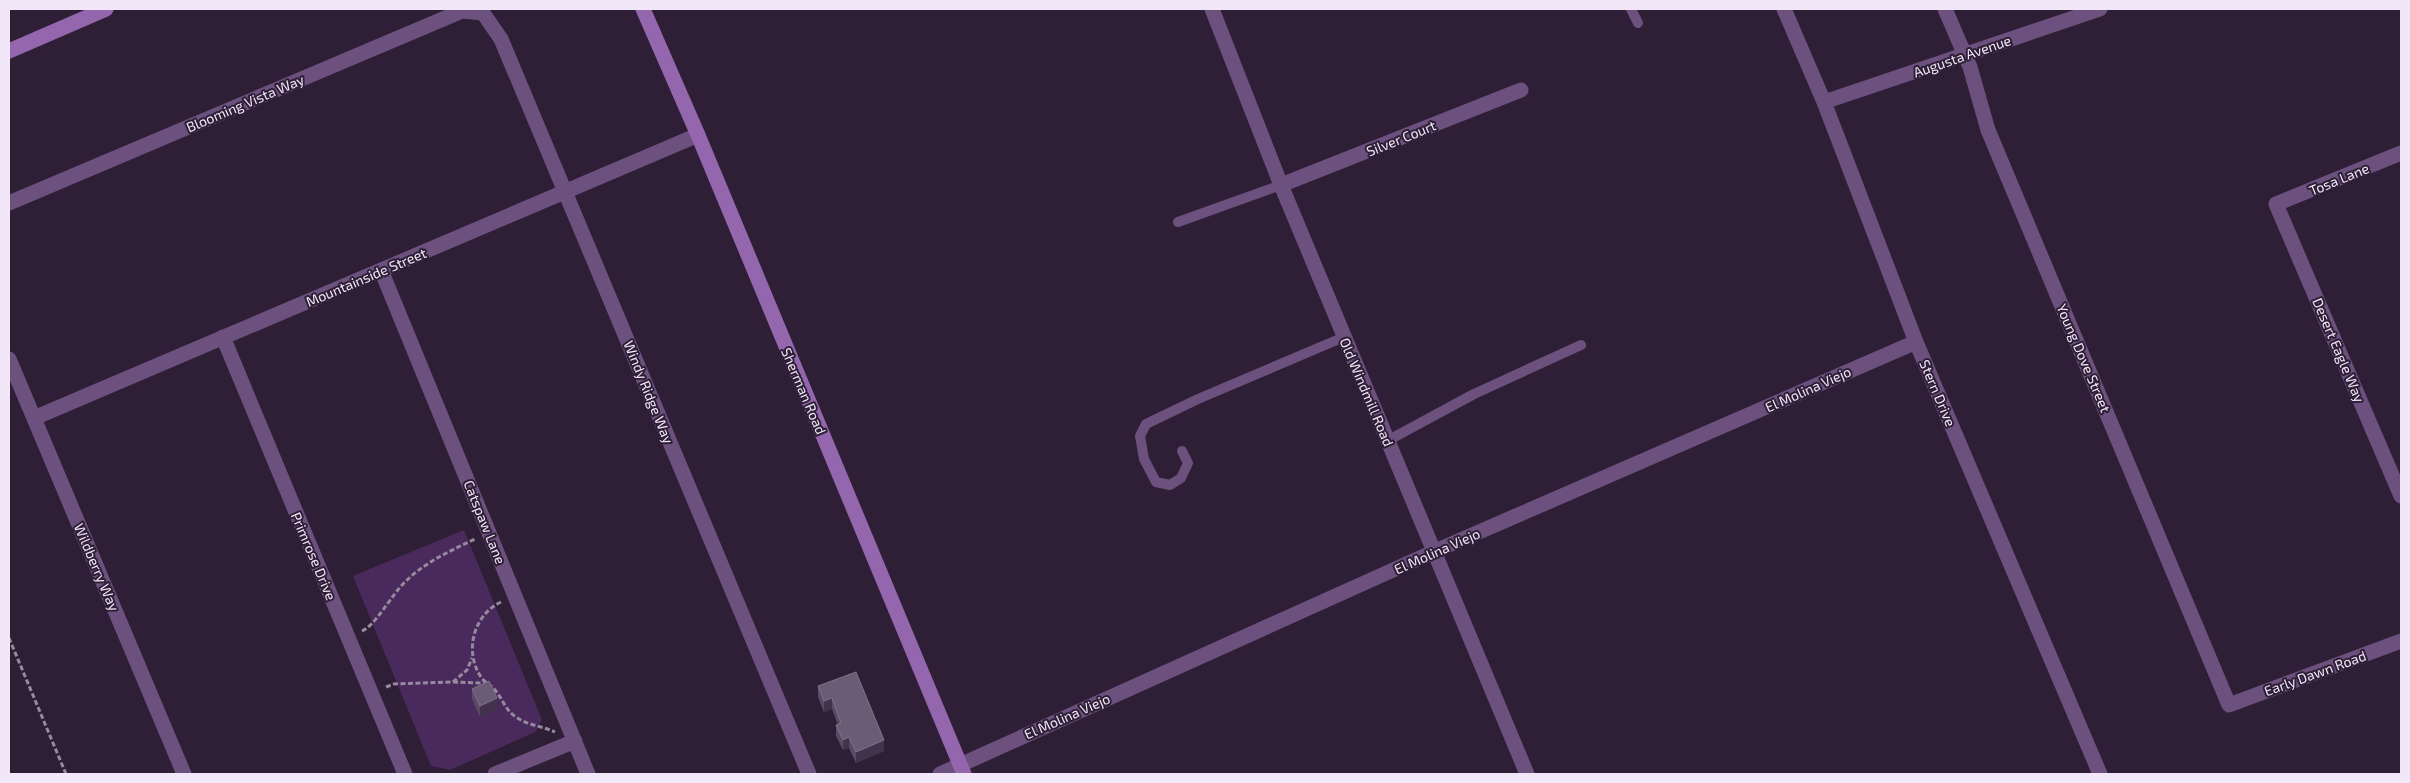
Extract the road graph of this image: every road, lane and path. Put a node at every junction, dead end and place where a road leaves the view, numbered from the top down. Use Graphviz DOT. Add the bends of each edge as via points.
graph roads {
  1 [pos="106,9"];
  2 [pos="642,9"];
  3 [pos="1212,9"];
  4 [pos="1631,9"];
  5 [pos="1784,9"];
  6 [pos="1945,9"];
  7 [pos="2100,9"];
  8 [pos="483,13"];
  9 [pos="1638,23"];
  10 [pos="9,51"];
  11 [pos="1966,56"];
  12 [pos="1521,90"];
  13 [pos="1824,102"];
  14 [pos="698,135"];
  15 [pos="2401,153"];
  16 [pos="1281,185"];
  17 [pos="566,192"];
  18 [pos="9,203"];
  19 [pos="2276,204"];
  20 [pos="1178,222"];
  21 [pos="381,270"];
  22 [pos="223,337"];
  23 [pos="1344,337"];
  24 [pos="1916,342"];
  25 [pos="1580,345"];
  26 [pos="9,359"];
  27 [pos="34,418"];
  28 [pos="1387,442"];
  29 [pos="1182,451"];
  30 [pos="2401,496"];
  31 [pos="489,533"];
  32 [pos="1433,552"];
  33 [pos="515,596"];
  34 [pos="9,638"];
  35 [pos="348,638"];
  36 [pos="2401,641"];
  37 [pos="472,658"];
  38 [pos="453,682"];
  39 [pos="485,683"];
  40 [pos="370,692"];
  41 [pos="2229,705"];
  42 [pos="575,741"];
  43 [pos="962,769"];
  44 [pos="66,774"];
  45 [pos="184,774"];
  46 [pos="405,774"];
  47 [pos="494,774"];
  48 [pos="588,774"];
  49 [pos="809,774"];
  50 [pos="940,774"];
  51 [pos="1527,774"];
  52 [pos="2100,774"];
  1 -- 10 [label="street"];
  2 -- 14 [label="street, Sherman Road"];
  3 -- 16 [label="street, Old Windmill Road"];
  4 -- 9 [label="lane"];
  5 -- 13 [label="street, Stern Drive"];
  6 -- 11 [label="street, Young Dove Street"];
  7 -- 11 [label="street, Augusta Avenue"];
  8 -- 17 [label="street, Windy Ridge Way" via="501,39"];
  8 -- 18 [label="street, Blooming Vista Way" via="462,11"];
  11 -- 13 [label="street, Augusta Avenue"];
  11 -- 41 [label="street, Young Dove Street" via="1988,130"];
  12 -- 16 [label="street, Silver Court"];
  13 -- 24 [label="street, Stern Drive"];
  14 -- 17 [label="street, Mountainside Street"];
  14 -- 43 [label="street, Sherman Road"];
  15 -- 19 [label="street, Tosa Lane"];
  16 -- 20 [label="lane"];
  16 -- 23 [label="street, Old Windmill Road"];
  17 -- 21 [label="street, Mountainside Street"];
  17 -- 49 [label="street, Windy Ridge Way"];
  19 -- 30 [label="street, Desert Eagle Way"];
  21 -- 22 [label="street, Mountainside Street"];
  21 -- 31 [label="street, Catspaw Lane"];
  22 -- 27 [label="street, Mountainside Street"];
  22 -- 35 [label="street, Primrose Drive"];
  23 -- 28 [label="street, Old Windmill Road"];
  23 -- 29 [label="lane" via="1146,424 1140,436 1144,459 1156,482 1170,485 1181,478 1188,463"];
  24 -- 32 [label="street, El Molina Viejo"];
  24 -- 52 [label="street, Stern Drive"];
  25 -- 28 [label="lane" via="1474,394"];
  26 -- 27 [label="street, Wildberry Way"];
  27 -- 45 [label="street, Wildberry Way"];
  28 -- 32 [label="street, Old Windmill Road"];
  31 -- 33 [label="street, Catspaw Lane"];
  31 -- 35 [label="path" via="424,565 390,598 369,628"];
  32 -- 43 [label="street, El Molina Viejo"];
  32 -- 51 [label="street, Old Windmill Road"];
  33 -- 37 [label="path" via="496,605 479,622 473,636"];
  33 -- 42 [label="street, Catspaw Lane"];
  34 -- 44 [label="path"];
  35 -- 40 [label="street, Primrose Drive"];
  36 -- 41 [label="street, Early Dawn Road"];
  37 -- 38 [label="path" via="467,670"];
  37 -- 39 [label="path"];
  38 -- 39 [label="path"];
  38 -- 40 [label="path" via="394,684"];
  39 -- 42 [label="path" via="495,690 507,710 517,718"];
  40 -- 46 [label="street, Primrose Drive"];
  42 -- 47 [label="street"];
  42 -- 48 [label="street, Catspaw Lane"];
  43 -- 50 [label="street, El Molina Viejo"];
}
